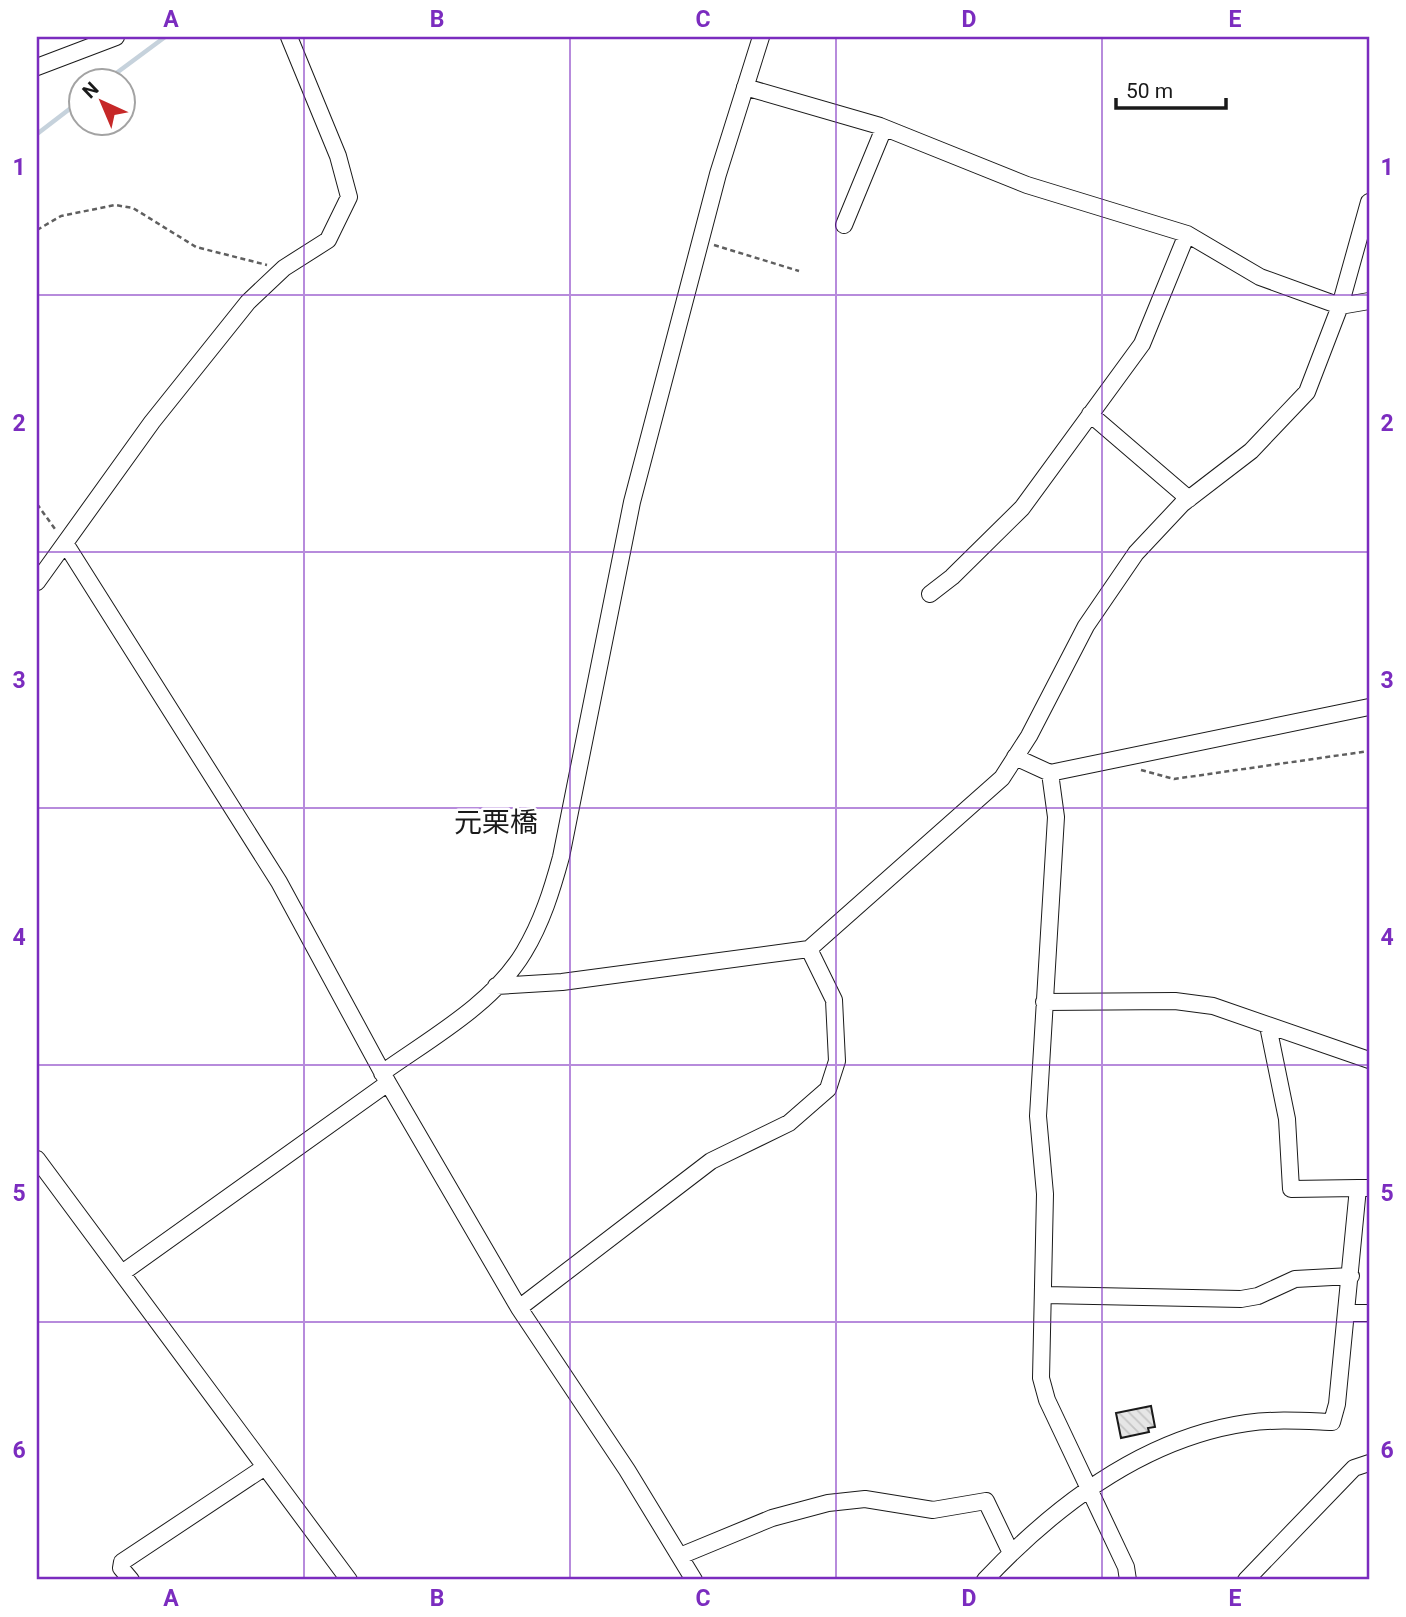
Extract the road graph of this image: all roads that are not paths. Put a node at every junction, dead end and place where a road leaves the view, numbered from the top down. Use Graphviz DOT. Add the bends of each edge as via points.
graph roads {
  1 [pos="117,37"];
  2 [pos="289,37"];
  3 [pos="761,37"];
  4 [pos="37,67"];
  5 [pos="745,87"];
  6 [pos="884,128"];
  7 [pos="1369,202"];
  8 [pos="844,225"];
  9 [pos="1187,234"];
  10 [pos="1369,301"];
  11 [pos="1340,306"];
  12 [pos="1090,414"];
  13 [pos="1189,499"];
  14 [pos="65,542"];
  15 [pos="37,582"];
  16 [pos="930,594"];
  17 [pos="1369,707"];
  18 [pos="1015,757"];
  19 [pos="1050,773"];
  20 [pos="809,949"];
  21 [pos="496,986"];
  22 [pos="1044,1002"];
  23 [pos="1268,1027"];
  24 [pos="1369,1060"];
  25 [pos="385,1078"];
  26 [pos="37,1159"];
  27 [pos="1364,1188"];
  28 [pos="122,1273"];
  29 [pos="1351,1276"];
  30 [pos="1045,1295"];
  31 [pos="519,1308"];
  32 [pos="1369,1312"];
  33 [pos="1347,1313"];
  34 [pos="1369,1463"];
  35 [pos="265,1467"];
  36 [pos="1089,1488"];
  37 [pos="1011,1553"];
  38 [pos="680,1556"];
  39 [pos="131,1580"];
  40 [pos="349,1580"];
  41 [pos="694,1580"];
  42 [pos="985,1580"];
  43 [pos="1128,1580"];
  44 [pos="1246,1580"];
  1 -- 4 [label="street"];
  2 -- 14 [label="street" via="338,156 349,197 328,240 284,268 248,302 152,422"];
  3 -- 5 [label="street"];
  5 -- 6 [label="street"];
  5 -- 21 [label="street" via="618,563 561,857 538,925 523,954"];
  6 -- 8 [label="street"];
  6 -- 9 [label="street" via="1027,185"];
  7 -- 11 [label="street"];
  9 -- 11 [label="street" via="1260,277"];
  9 -- 12 [label="street" via="1142,344"];
  10 -- 11 [label="street"];
  11 -- 13 [label="street" via="1307,392 1251,451"];
  12 -- 13 [label="street"];
  12 -- 16 [label="street" via="1021,508"];
  13 -- 18 [label="street" via="1136,553 1086,625"];
  14 -- 15 [label="street"];
  14 -- 25 [label="street" via="279,881"];
  17 -- 19 [label="street"];
  18 -- 19 [label="street"];
  18 -- 20 [label="street" via="1002,778"];
  19 -- 22 [label="street" via="1056,817"];
  20 -- 21 [label="street" via="562,982"];
  20 -- 31 [label="street" via="834,1000 837,1062 828,1088 789,1122 711,1161"];
  21 -- 25 [label="street"];
  22 -- 23 [label="street" via="1175,1001 1213,1006"];
  22 -- 30 [label="street" via="1038,1116 1045,1194"];
  23 -- 24 [label="street"];
  23 -- 27 [label="street" via="1287,1119 1291,1189"];
  25 -- 28 [label="street"];
  25 -- 31 [label="street"];
  26 -- 28 [label="street"];
  27 -- 29 [label="street"];
  28 -- 35 [label="street"];
  29 -- 30 [label="street" via="1295,1279 1241,1299"];
  29 -- 33 [label="street"];
  30 -- 36 [label="street" via="1041,1378"];
  31 -- 38 [label="street"];
  32 -- 33 [label="street"];
  33 -- 36 [label="street" via="1332,1422 1245,1423 1198,1434"];
  34 -- 44 [label="street" via="1354,1468"];
  35 -- 39 [label="street" via="122,1562 121,1568"];
  35 -- 40 [label="street"];
  36 -- 37 [label="street"];
  36 -- 43 [label="street"];
  37 -- 38 [label="street" via="986,1501 933,1510 864,1499 772,1518"];
  37 -- 42 [label="street"];
  38 -- 41 [label="street"];
}
